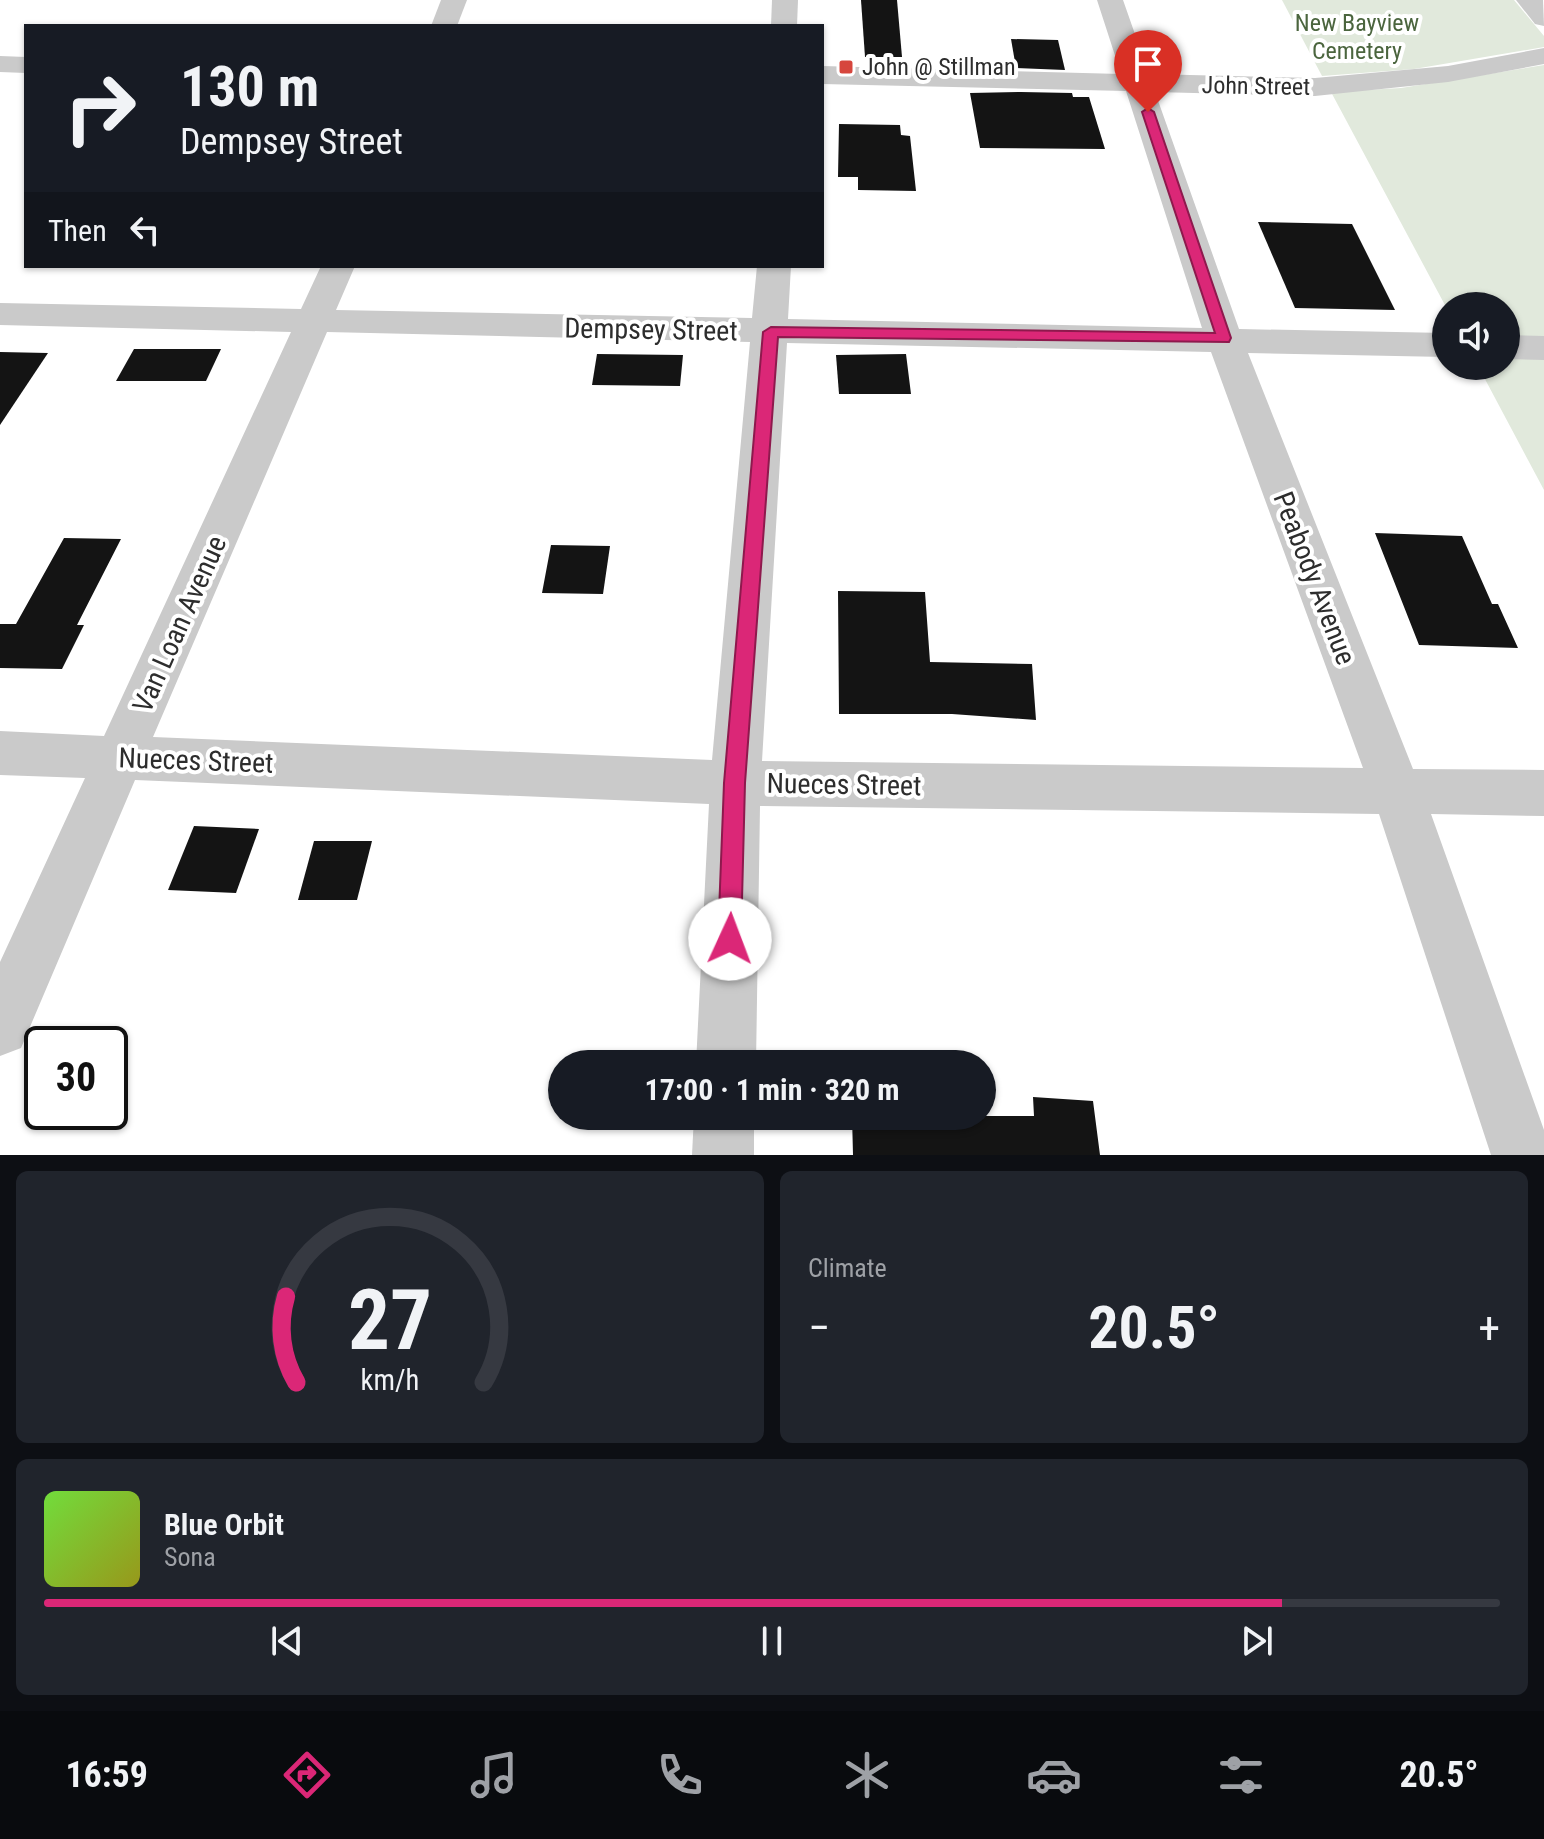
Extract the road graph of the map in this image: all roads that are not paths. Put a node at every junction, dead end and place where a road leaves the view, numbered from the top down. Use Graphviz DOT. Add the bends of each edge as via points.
graph roads {
  1 [pos="454,0"];
  2 [pos="785,0"];
  3 [pos="1110,0"];
  4 [pos="1529,0"];
  5 [pos="1544,18"];
  6 [pos="445,24"];
  7 [pos="784,24"];
  8 [pos="1544,56"];
  9 [pos="0,64"];
  10 [pos="24,65"];
  11 [pos="824,75"];
  12 [pos="1139,84"];
  13 [pos="337,268"];
  14 [pos="774,268"];
  15 [pos="0,314"];
  16 [pos="314,321"];
  17 [pos="771,332"];
  18 [pos="1224,338"];
  19 [pos="1432,345"];
  20 [pos="1520,347"];
  21 [pos="1544,348"];
  22 [pos="0,753"];
  23 [pos="120,757"];
  24 [pos="735,783"];
  25 [pos="1544,793"];
  26 [pos="1398,794"];
  27 [pos="0,1027"];
  28 [pos="726,1050"];
  29 [pos="724,1130"];
  30 [pos="723,1155"];
  31 [pos="1522,1155"];
  1 -- 6 [label="street"];
  2 -- 7 [label="street"];
  3 -- 12 [label="street, Peabody Avenue"];
  4 -- 5 [label="street"];
  8 -- 12 [label="street, John Street" via="1448,74 1315,87"];
  9 -- 10 [label="street"];
  11 -- 12 [label="street, John Street"];
  12 -- 18 [label="street, Peabody Avenue"];
  13 -- 16 [label="street, Van Loan Avenue"];
  14 -- 17 [label="street"];
  15 -- 16 [label="street, Dempsey Street"];
  16 -- 17 [label="street, Dempsey Street"];
  16 -- 23 [label="street, Van Loan Avenue"];
  17 -- 18 [label="street, Dempsey Street"];
  17 -- 24 [label="street"];
  18 -- 19 [label="street, Dempsey Street"];
  18 -- 26 [label="street, Peabody Avenue"];
  20 -- 21 [label="street"];
  22 -- 23 [label="street, Nueces Street"];
  23 -- 24 [label="street, Nueces Street"];
  23 -- 27 [label="street, Van Loan Avenue"];
  24 -- 26 [label="street, Nueces Street"];
  24 -- 28 [label="street"];
  25 -- 26 [label="street, Nueces Street"];
  26 -- 31 [label="street, Peabody Avenue"];
  29 -- 30 [label="street"];
}
